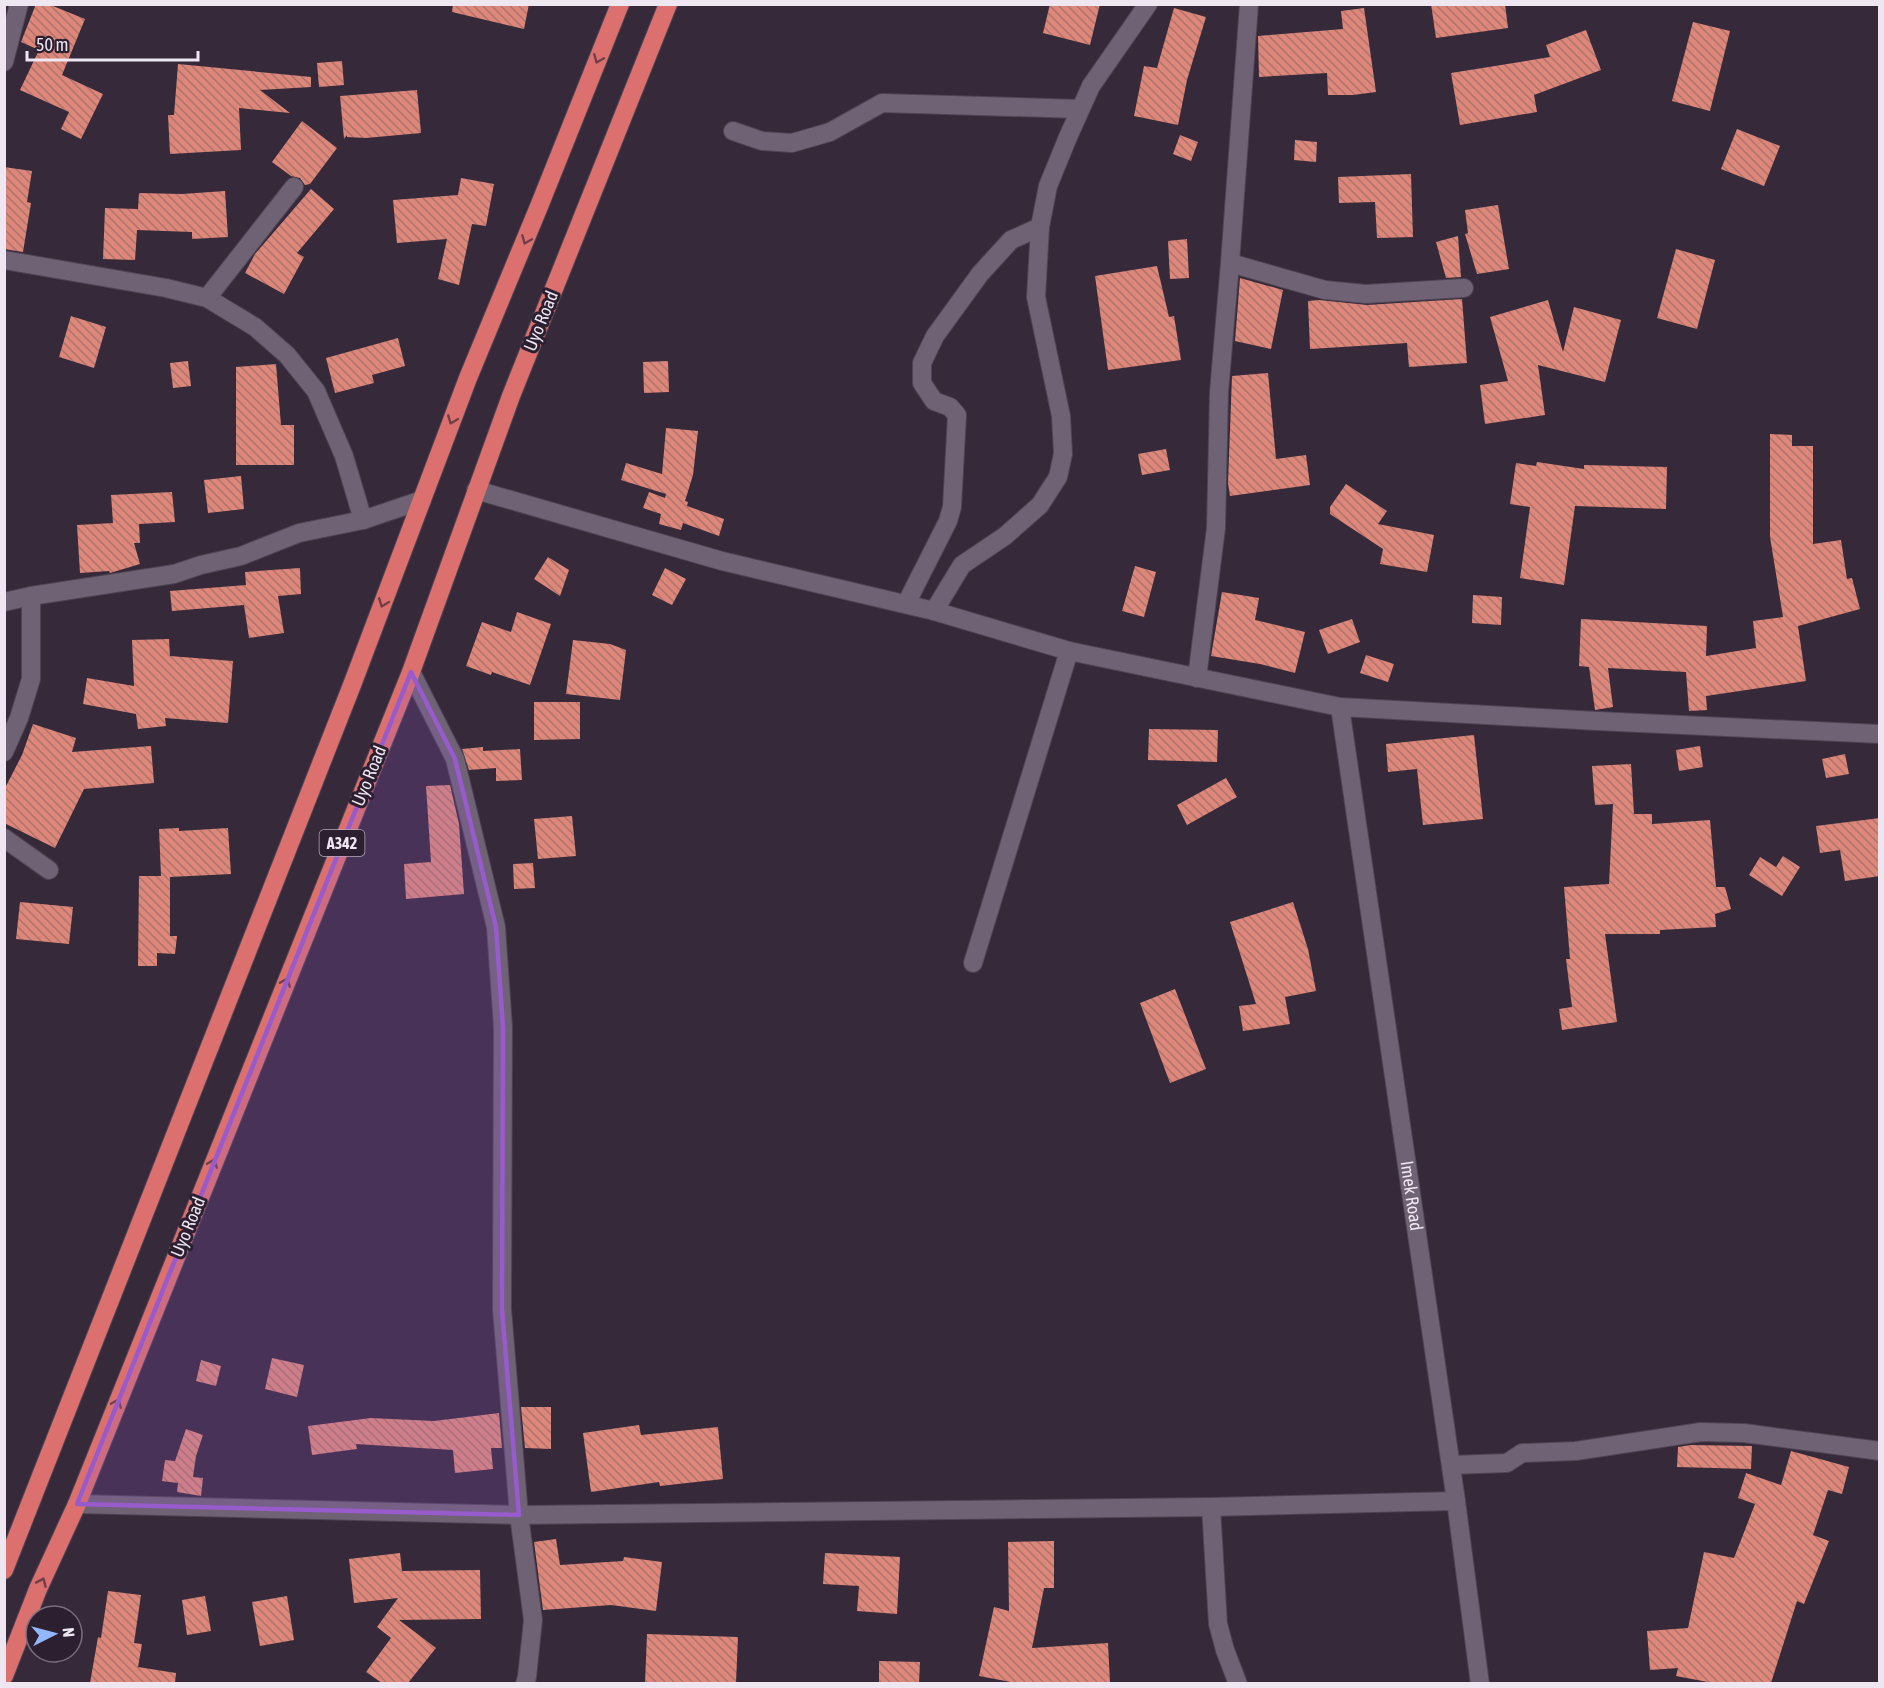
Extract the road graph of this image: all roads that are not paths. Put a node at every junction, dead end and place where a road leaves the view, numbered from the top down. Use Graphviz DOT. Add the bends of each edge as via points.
graph roads {
  1 [pos="19,4"];
  2 [pos="620,4"];
  3 [pos="668,4"];
  4 [pos="1148,4"];
  5 [pos="1249,4"];
  6 [pos="4,62"];
  7 [pos="1080,109"];
  8 [pos="733,131"];
  9 [pos="294,187"];
  10 [pos="1040,226"];
  11 [pos="4,260"];
  12 [pos="1230,263"];
  13 [pos="1464,288"];
  14 [pos="207,298"];
  15 [pos="476,490"];
  16 [pos="422,500"];
  17 [pos="363,520"];
  18 [pos="32,596"];
  19 [pos="4,602"];
  20 [pos="906,604"];
  21 [pos="934,611"];
  22 [pos="1069,651"];
  23 [pos="411,672"];
  24 [pos="1197,678"];
  25 [pos="1340,706"];
  26 [pos="1880,734"];
  27 [pos="4,752"];
  28 [pos="4,838"];
  29 [pos="49,870"];
  30 [pos="974,963"];
  31 [pos="1880,1451"];
  32 [pos="1451,1465"];
  33 [pos="1456,1502"];
  34 [pos="76,1504"];
  35 [pos="1211,1507"];
  36 [pos="519,1515"];
  37 [pos="4,1570"];
  38 [pos="4,1676"];
  39 [pos="525,1683"];
  40 [pos="1238,1683"];
  41 [pos="1480,1683"];
  1 -- 6 [label="street"];
  2 -- 16 [label="highway, A342, one-way"];
  3 -- 15 [label="highway, Uyo Road / A342"];
  4 -- 7 [label="street" via="1091,86"];
  5 -- 12 [label="street"];
  7 -- 8 [label="street" via="882,103 830,132 792,142 762,141"];
  7 -- 10 [label="street" via="1048,186"];
  9 -- 14 [label="street"];
  10 -- 20 [label="street" via="1011,240 980,274 935,336 922,363 922,383 934,401 950,407 957,415 953,493 948,521"];
  10 -- 21 [label="street" via="1036,297 1061,416 1063,454 1058,477 1040,505 1005,536 962,565"];
  11 -- 14 [label="street"];
  12 -- 13 [label="street" via="1325,290 1366,294"];
  12 -- 24 [label="street" via="1219,392 1216,528"];
  14 -- 17 [label="street" via="255,327 286,355 316,391 344,456"];
  15 -- 20 [label="street" via="722,561"];
  15 -- 23 [label="highway, Uyo Road / A342"];
  16 -- 17 [label="street"];
  16 -- 37 [label="highway, A342, one-way"];
  17 -- 18 [label="street" via="299,533 241,556 174,574"];
  18 -- 19 [label="street"];
  18 -- 27 [label="street" via="31,679"];
  20 -- 21 [label="street"];
  21 -- 22 [label="street"];
  22 -- 24 [label="street"];
  22 -- 30 [label="street"];
  34 -- 23 [label="highway, Uyo Road / A342, one-way"];
  23 -- 36 [label="street" via="455,759 496,927 503,1027 502,1309"];
  24 -- 25 [label="street"];
  25 -- 26 [label="street"];
  25 -- 32 [label="street, Imek Road"];
  28 -- 29 [label="street"];
  31 -- 32 [label="street" via="1744,1433 1701,1432 1576,1451 1522,1452 1507,1462"];
  32 -- 33 [label="street, Imek Road"];
  33 -- 35 [label="street"];
  33 -- 41 [label="street, Imek Road"];
  34 -- 36 [label="street"];
  38 -- 34 [label="highway, Uyo Road / A342, one-way"];
  35 -- 36 [label="street"];
  35 -- 40 [label="street" via="1218,1624"];
  36 -- 39 [label="street" via="533,1620"];
}
